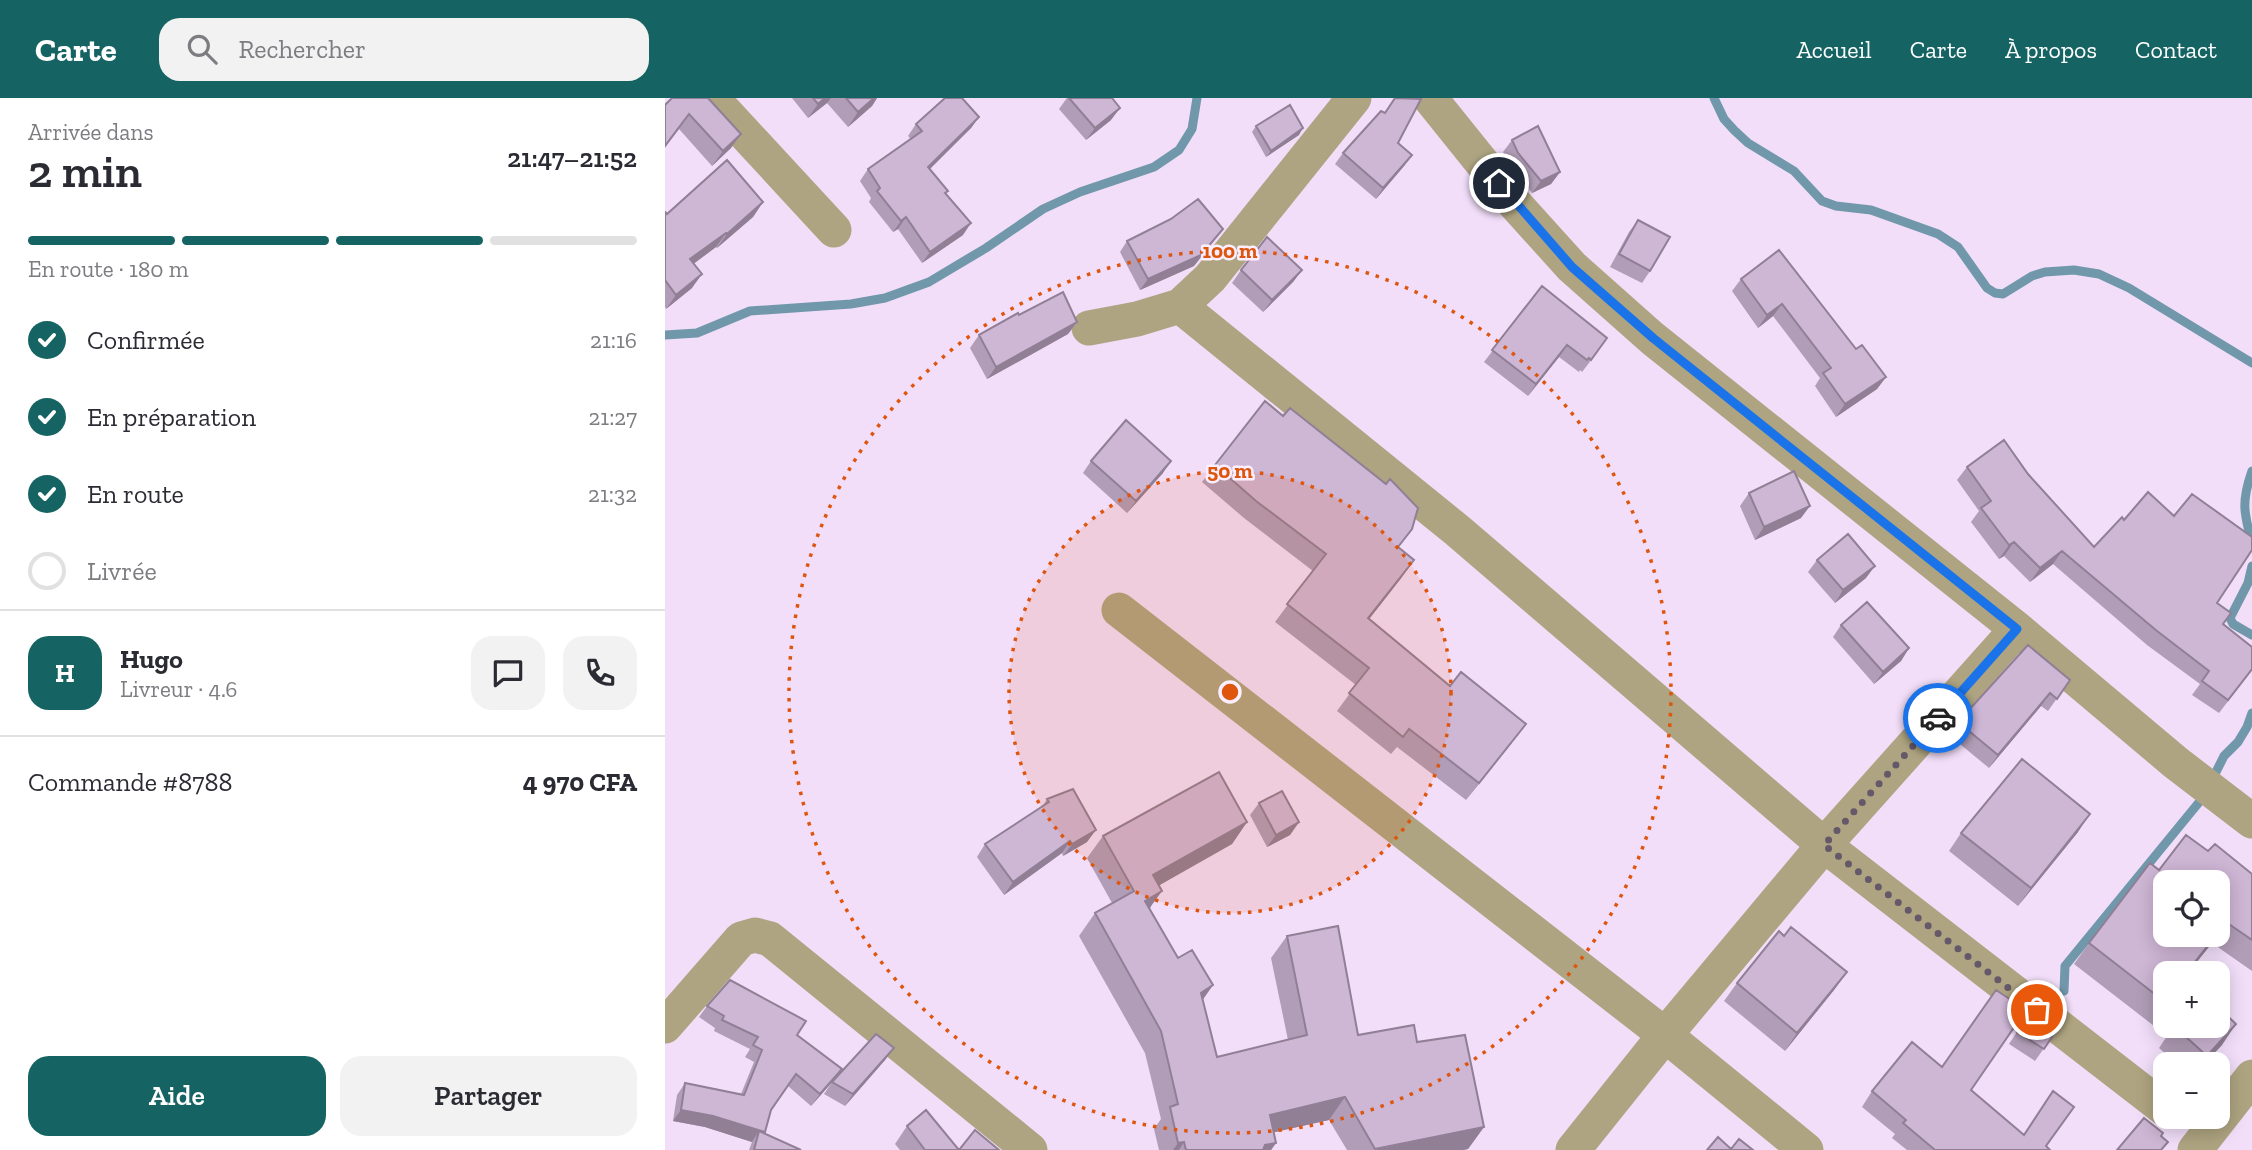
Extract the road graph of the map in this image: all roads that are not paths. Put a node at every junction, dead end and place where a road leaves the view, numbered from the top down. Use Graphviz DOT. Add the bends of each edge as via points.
graph roads {
  1 [pos="712,98"];
  2 [pos="1354,98"];
  3 [pos="1430,98"];
  4 [pos="834,230"];
  5 [pos="1180,306"];
  6 [pos="1089,328"];
  7 [pos="1119,610"];
  8 [pos="2017,629"];
  9 [pos="2241,813"];
  10 [pos="1824,845"];
  11 [pos="665,1026"];
  12 [pos="1665,1035"];
  13 [pos="2252,1077"];
  14 [pos="2153,1100"];
  15 [pos="2188,1129"];
  16 [pos="2205,1146"];
  17 [pos="1030,1150"];
  18 [pos="1573,1150"];
  19 [pos="1806,1150"];
  1 -- 4 [label="street"];
  2 -- 5 [label="street" via="1210,278"];
  3 -- 8 [label="street" via="1572,267 1653,338"];
  5 -- 6 [label="street"];
  5 -- 10 [label="street" via="1458,531"];
  7 -- 12 [label="street"];
  8 -- 9 [label="street"];
  8 -- 10 [label="street"];
  10 -- 12 [label="street"];
  10 -- 14 [label="street"];
  11 -- 17 [label="street" via="741,939 755,935 770,939"];
  12 -- 18 [label="street"];
  12 -- 19 [label="street"];
  13 -- 16 [label="street"];
  15 -- 16 [label="street"];
}
